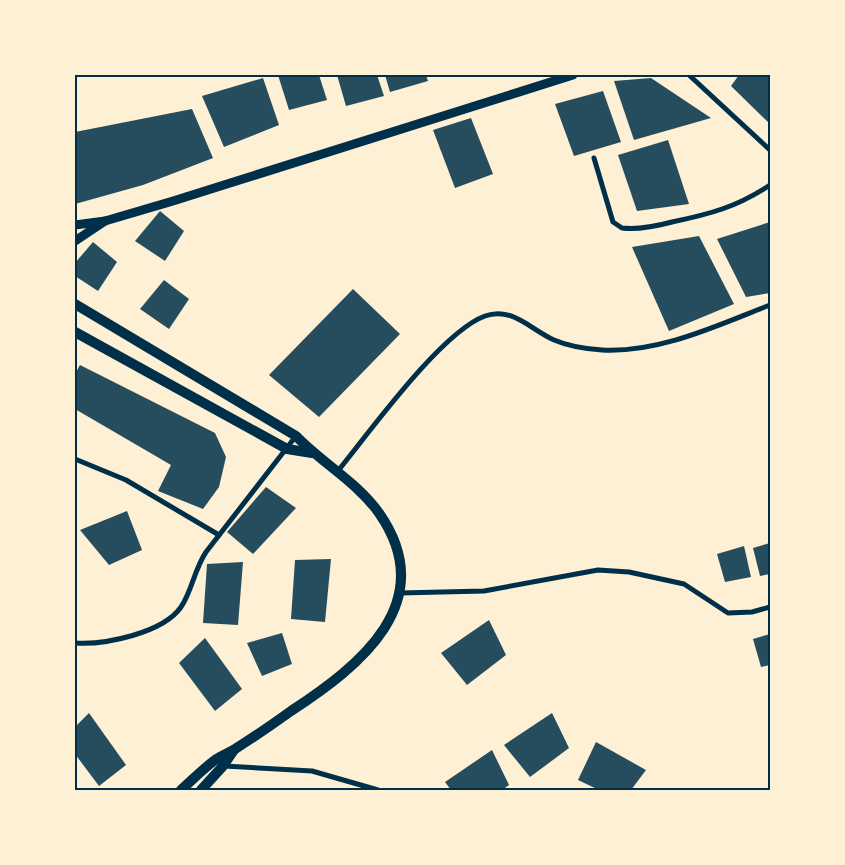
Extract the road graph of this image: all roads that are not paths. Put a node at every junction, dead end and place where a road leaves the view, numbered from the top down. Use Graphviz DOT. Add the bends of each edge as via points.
graph roads {
  1 [pos="573,75"];
  2 [pos="689,75"];
  3 [pos="770,150"];
  4 [pos="594,158"];
  5 [pos="770,185"];
  6 [pos="105,221"];
  7 [pos="75,225"];
  8 [pos="75,241"];
  9 [pos="75,304"];
  10 [pos="770,305"];
  11 [pos="75,332"];
  12 [pos="296,436"];
  13 [pos="287,449"];
  14 [pos="312,453"];
  15 [pos="75,459"];
  16 [pos="336,472"];
  17 [pos="219,534"];
  18 [pos="400,593"];
  19 [pos="770,607"];
  20 [pos="75,643"];
  21 [pos="219,763"];
  22 [pos="181,790"];
  23 [pos="201,790"];
  24 [pos="378,790"];
  1 -- 6 [label="street"];
  2 -- 3 [label="street"];
  4 -- 5 [label="street" via="613,222 622,228 660,225 715,213 741,203"];
  6 -- 7 [label="street"];
  6 -- 8 [label="street"];
  9 -- 12 [label="main road"];
  10 -- 16 [label="street" via="680,338 626,349 602,350 554,340 513,316 486,316 471,323 428,361"];
  11 -- 13 [label="main road"];
  12 -- 13 [label="street"];
  12 -- 14 [label="main road"];
  13 -- 14 [label="main road"];
  13 -- 17 [label="street"];
  14 -- 16 [label="main road"];
  15 -- 17 [label="street" via="126,480"];
  16 -- 18 [label="main road" via="362,492 379,513 390,534 400,568"];
  17 -- 20 [label="street" via="197,565 188,595 171,618 152,630 129,636"];
  18 -- 19 [label="street" via="484,591 598,570 629,572 684,584 728,613"];
  18 -- 21 [label="main road" via="392,617 379,639 354,665 328,687 234,749"];
  21 -- 22 [label="main road"];
  21 -- 23 [label="main road"];
  21 -- 24 [label="street" via="312,771"];
}
